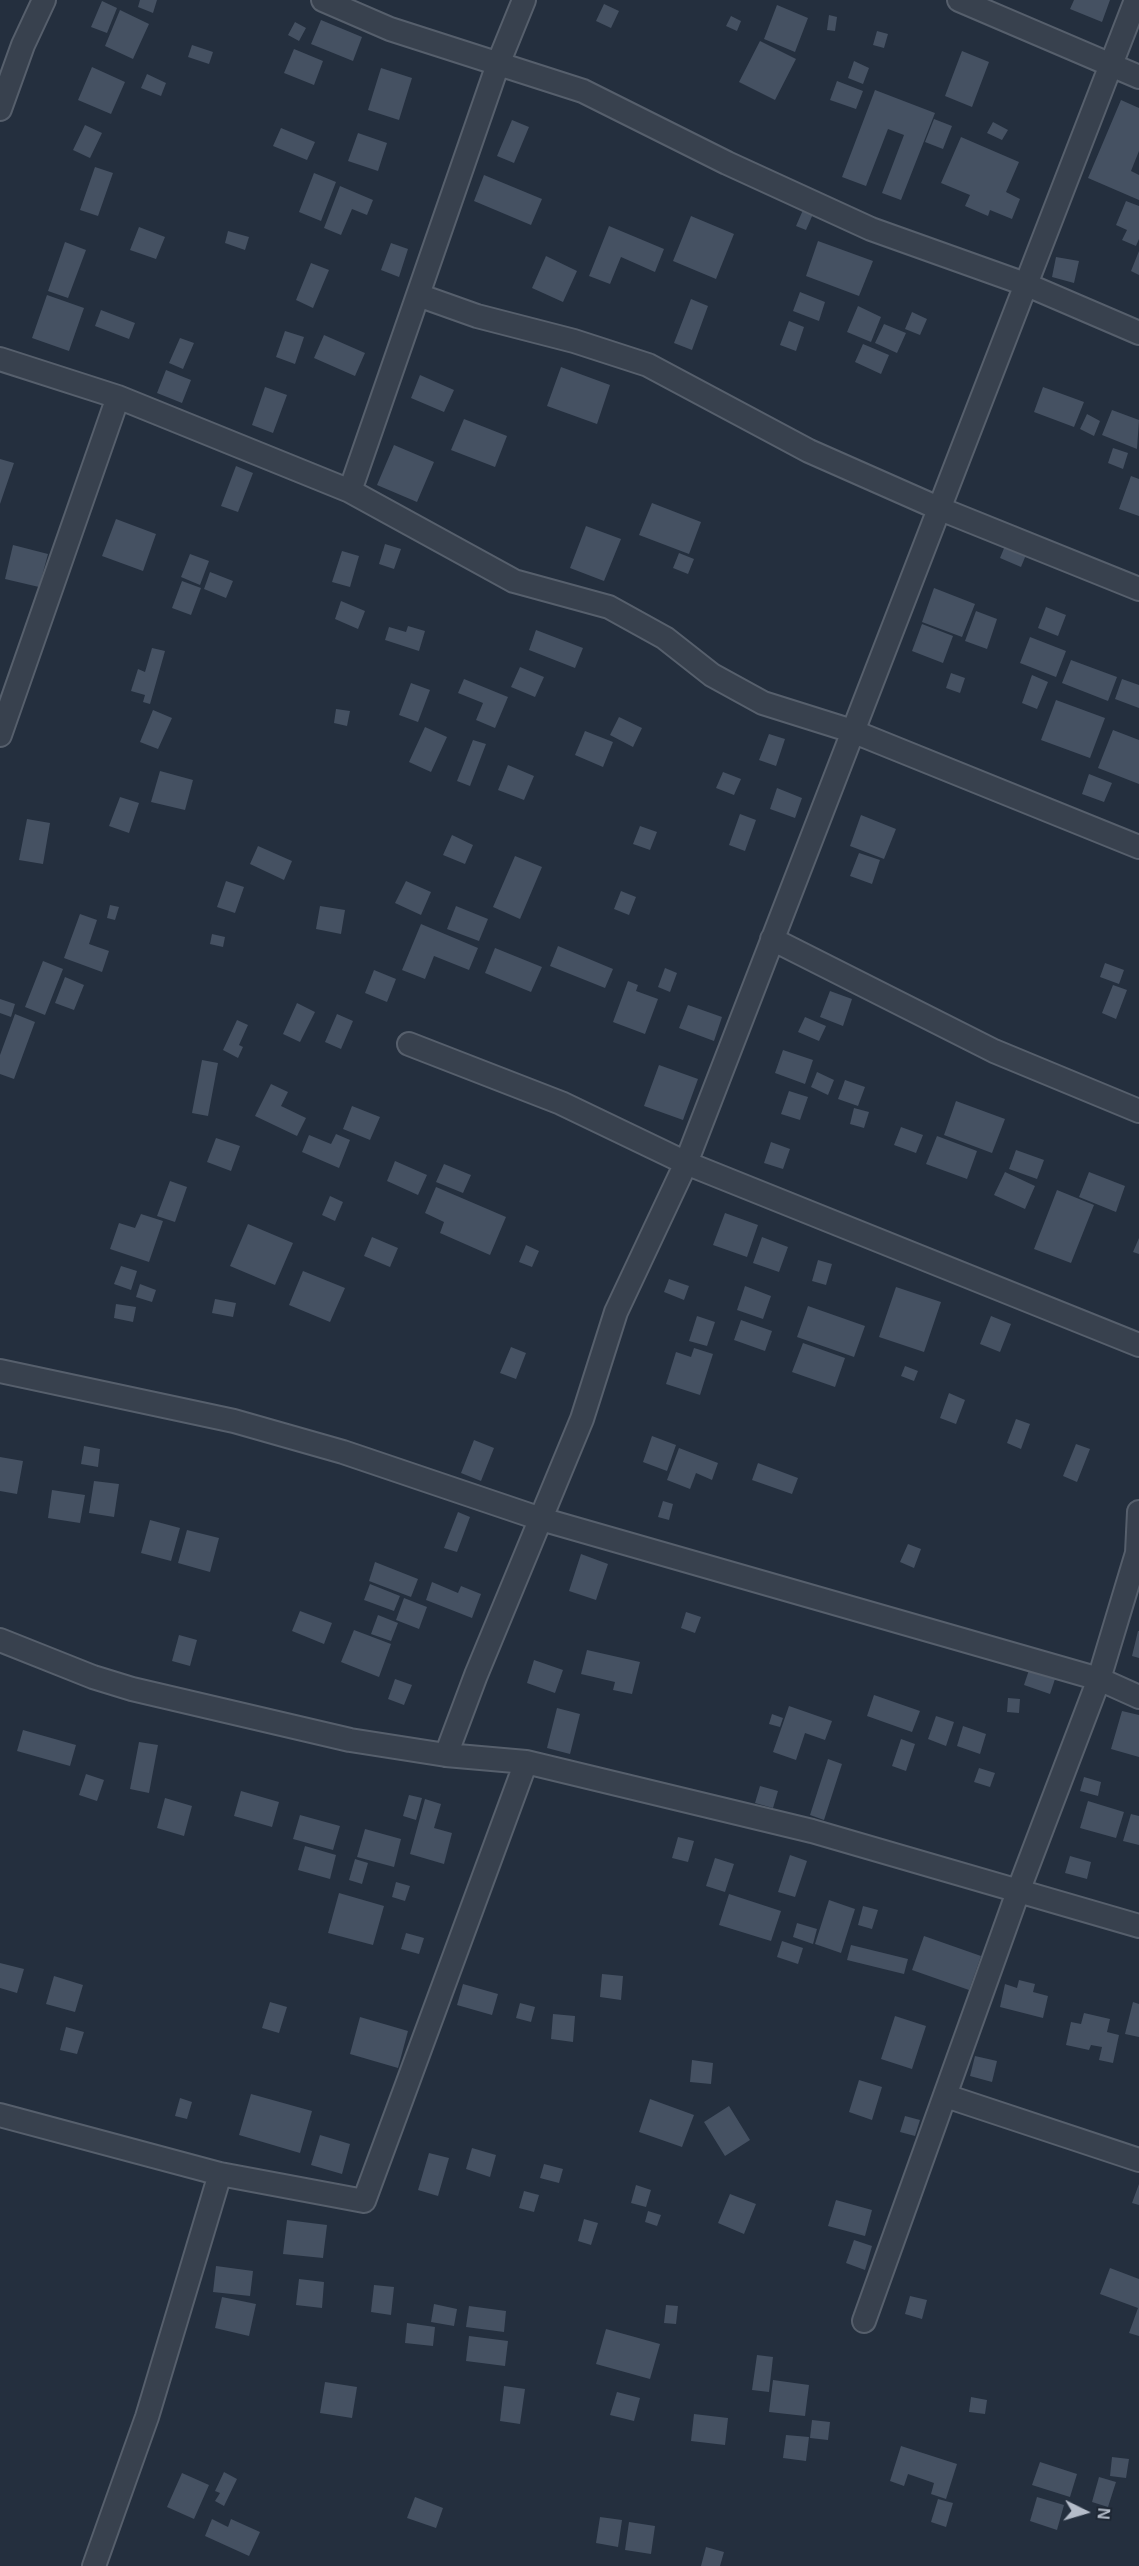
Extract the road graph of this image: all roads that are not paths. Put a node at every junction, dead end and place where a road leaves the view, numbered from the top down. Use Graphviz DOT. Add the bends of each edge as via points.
graph roads {
  1 [pos="44,0"];
  2 [pos="323,0"];
  3 [pos="524,0"];
  4 [pos="958,0"];
  5 [pos="1136,0"];
  6 [pos="498,64"];
  7 [pos="1112,66"];
  8 [pos="1139,77"];
  9 [pos="0,109"];
  10 [pos="1024,284"];
  11 [pos="418,295"];
  12 [pos="1139,333"];
  13 [pos="0,359"];
  14 [pos="118,397"];
  15 [pos="350,491"];
  16 [pos="938,508"];
  17 [pos="1139,589"];
  18 [pos="852,731"];
  19 [pos="0,735"];
  20 [pos="1139,847"];
  21 [pos="772,939"];
  22 [pos="409,1044"];
  23 [pos="1139,1111"];
  24 [pos="686,1163"];
  25 [pos="1139,1345"];
  26 [pos="0,1371"];
  27 [pos="1139,1512"];
  28 [pos="541,1519"];
  29 [pos="0,1640"];
  30 [pos="1099,1679"];
  31 [pos="1139,1697"];
  32 [pos="446,1755"];
  33 [pos="526,1762"];
  34 [pos="1019,1889"];
  35 [pos="1139,1926"];
  36 [pos="946,2096"];
  37 [pos="0,2115"];
  38 [pos="1139,2160"];
  39 [pos="220,2174"];
  40 [pos="864,2321"];
  41 [pos="94,2566"];
  1 -- 9 [label="street"];
  2 -- 6 [label="street" via="390,29"];
  3 -- 6 [label="street"];
  4 -- 7 [label="street"];
  5 -- 7 [label="street"];
  6 -- 10 [label="street" via="583,91 871,229"];
  6 -- 11 [label="street"];
  7 -- 8 [label="street"];
  7 -- 10 [label="street"];
  10 -- 12 [label="street"];
  10 -- 16 [label="street"];
  11 -- 15 [label="street"];
  11 -- 16 [label="street" via="648,365 809,451"];
  13 -- 14 [label="street"];
  14 -- 15 [label="street"];
  14 -- 19 [label="street"];
  15 -- 18 [label="street" via="514,580 609,607 665,638 712,675 763,704"];
  16 -- 17 [label="street"];
  16 -- 18 [label="street"];
  18 -- 20 [label="street"];
  18 -- 21 [label="street"];
  21 -- 23 [label="street" via="994,1051"];
  21 -- 24 [label="street"];
  22 -- 24 [label="street" via="561,1103"];
  24 -- 25 [label="street"];
  24 -- 28 [label="street" via="616,1312 582,1419"];
  26 -- 28 [label="street" via="234,1421 343,1452"];
  27 -- 30 [label="street" via="1137,1552"];
  28 -- 30 [label="street"];
  28 -- 32 [label="street"];
  29 -- 32 [label="street" via="132,1689 350,1740"];
  30 -- 31 [label="street"];
  30 -- 34 [label="street"];
  32 -- 33 [label="street"];
  33 -- 34 [label="street" via="812,1831"];
  33 -- 39 [label="street" via="364,2201"];
  34 -- 35 [label="street"];
  34 -- 36 [label="street"];
  36 -- 38 [label="street"];
  36 -- 40 [label="street"];
  37 -- 39 [label="street"];
  39 -- 41 [label="street" via="147,2417"];
}
